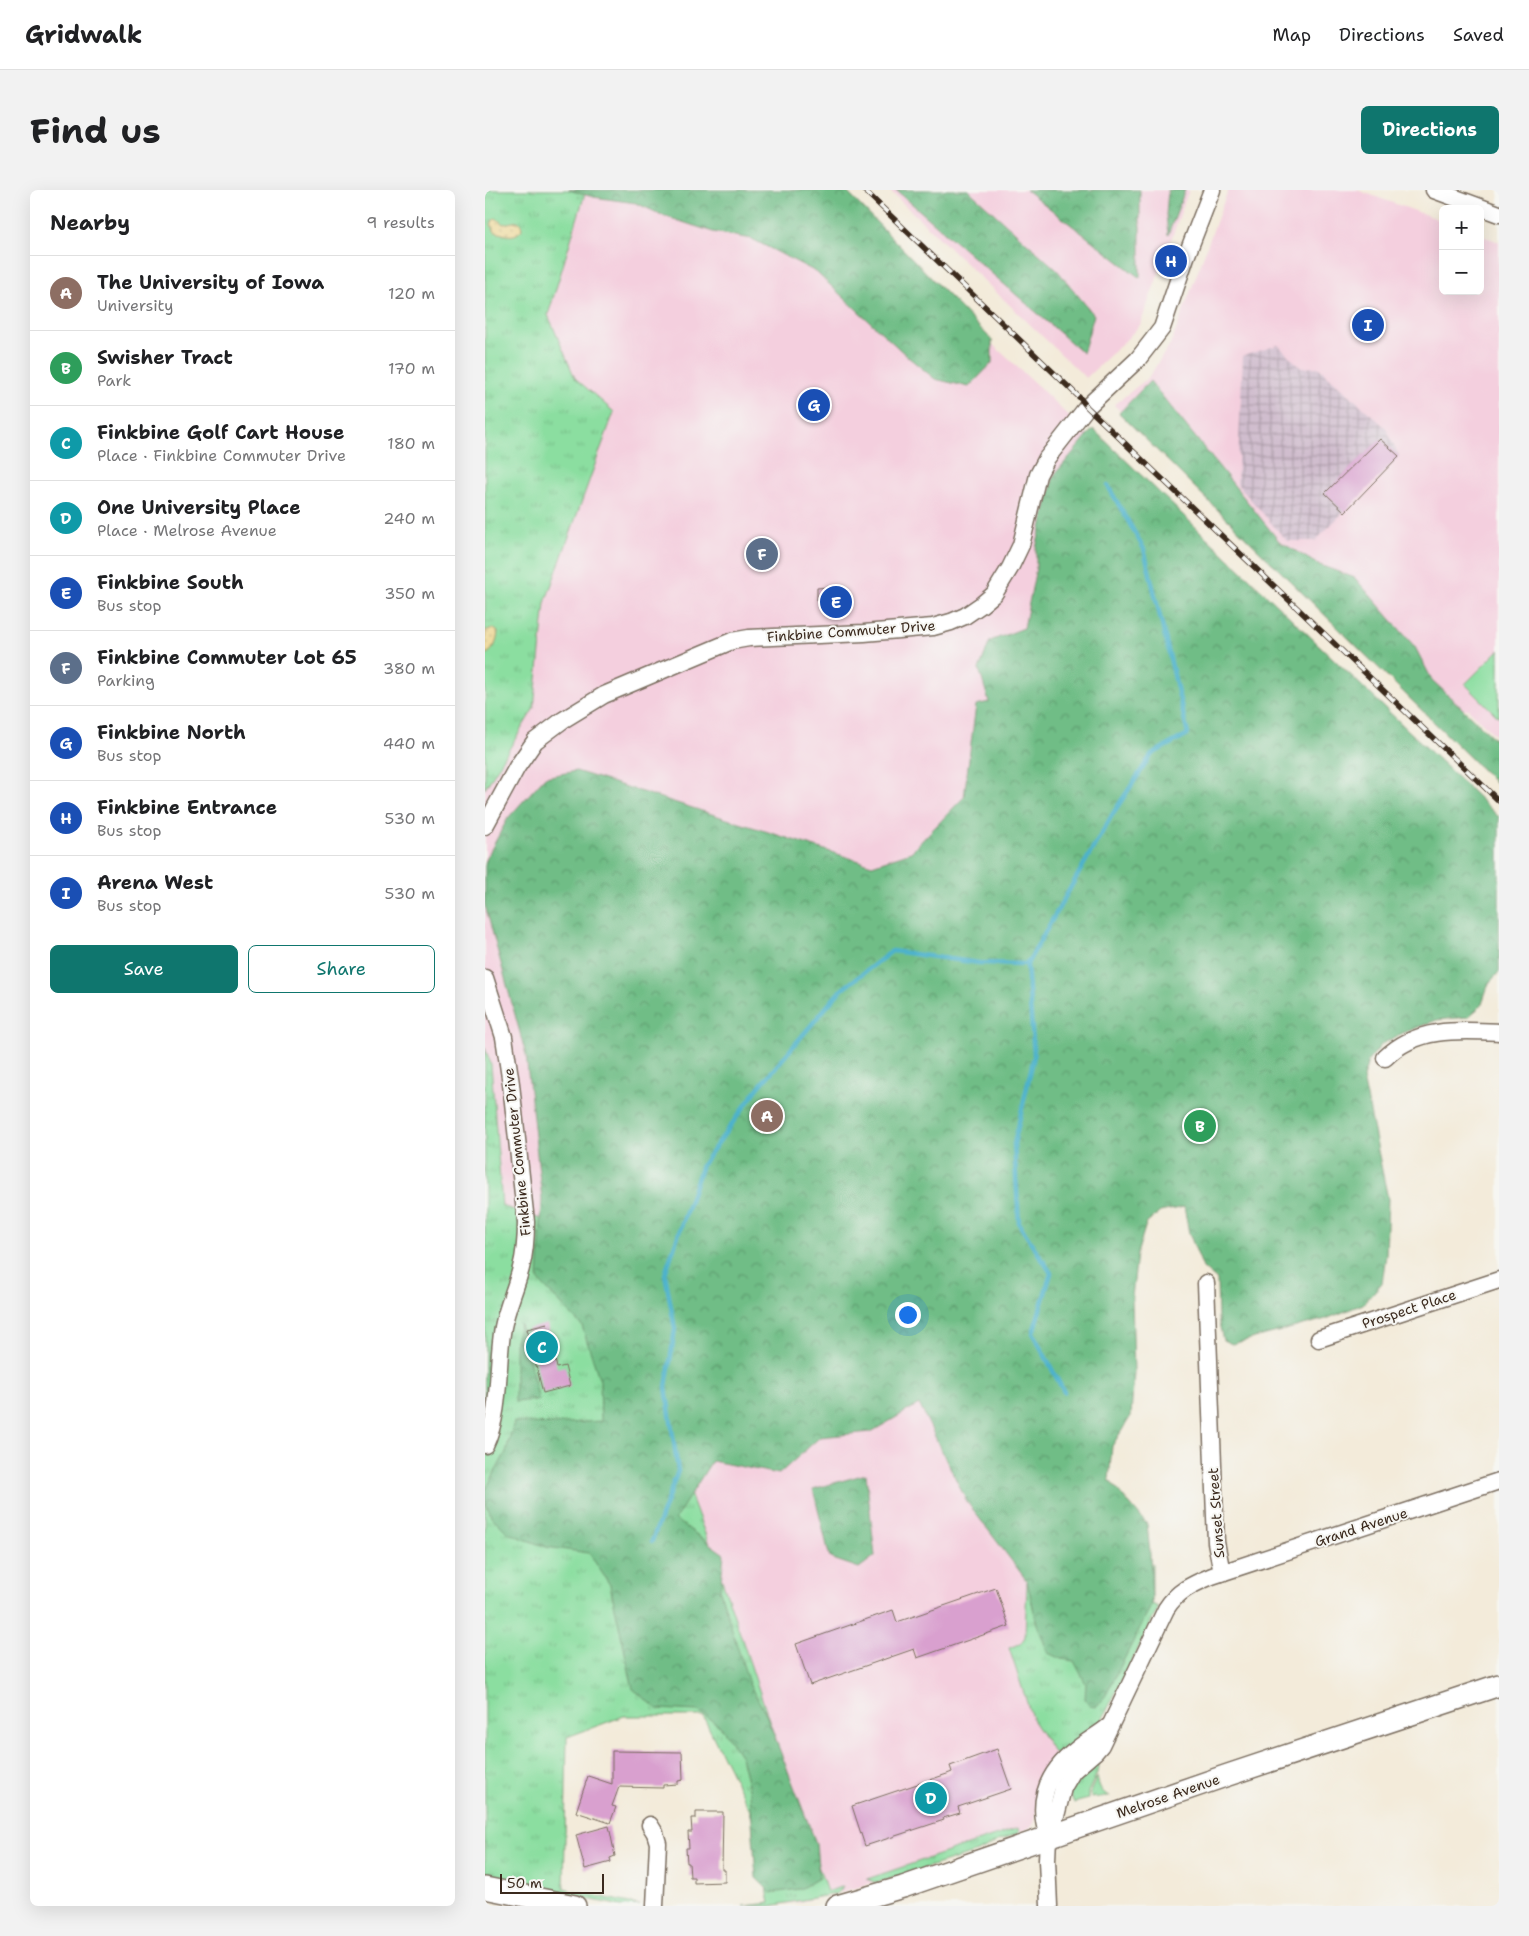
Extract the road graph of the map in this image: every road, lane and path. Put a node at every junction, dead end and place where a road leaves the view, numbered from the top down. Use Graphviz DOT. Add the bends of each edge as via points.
graph roads {
  1 [pos="1212,190"];
  2 [pos="1434,190"];
  3 [pos="1499,214"];
  4 [pos="485,826"];
  5 [pos="485,978"];
  6 [pos="1499,1032"];
  7 [pos="1385,1058"];
  8 [pos="1499,1280"];
  9 [pos="1206,1283"];
  10 [pos="1319,1339"];
  11 [pos="485,1445"];
  12 [pos="1499,1481"];
  13 [pos="1223,1573"];
  14 [pos="1499,1686"];
  15 [pos="650,1825"];
  16 [pos="1048,1837"];
  17 [pos="485,1888"];
  18 [pos="575,1906"];
  19 [pos="655,1906"];
  20 [pos="837,1906"];
  21 [pos="1049,1906"];
  1 -- 4 [label="street, Finkbine Commuter Drive" via="1162,328 1139,359 1087,407 1047,458 1038,475 1021,545 994,594 951,622 933,627 732,641 612,691 535,741"];
  2 -- 3 [label="street"];
  5 -- 11 [label="street, Finkbine Commuter Drive" via="504,1037 526,1222 522,1266 503,1324 492,1430"];
  6 -- 7 [label="street" via="1437,1031 1410,1040"];
  8 -- 10 [label="street, Prospect Place"];
  9 -- 13 [label="street, Sunset Street" via="1216,1542"];
  12 -- 13 [label="street, Grand Avenue"];
  13 -- 16 [label="street, Sunset Street" via="1187,1587 1172,1600 1095,1752 1067,1780"];
  14 -- 16 [label="main road, Melrose Avenue"];
  15 -- 19 [label="street" via="659,1849"];
  16 -- 20 [label="main road, Melrose Avenue"];
  16 -- 21 [label="street, Sunset Street"];
  17 -- 18 [label="main road"];
}
